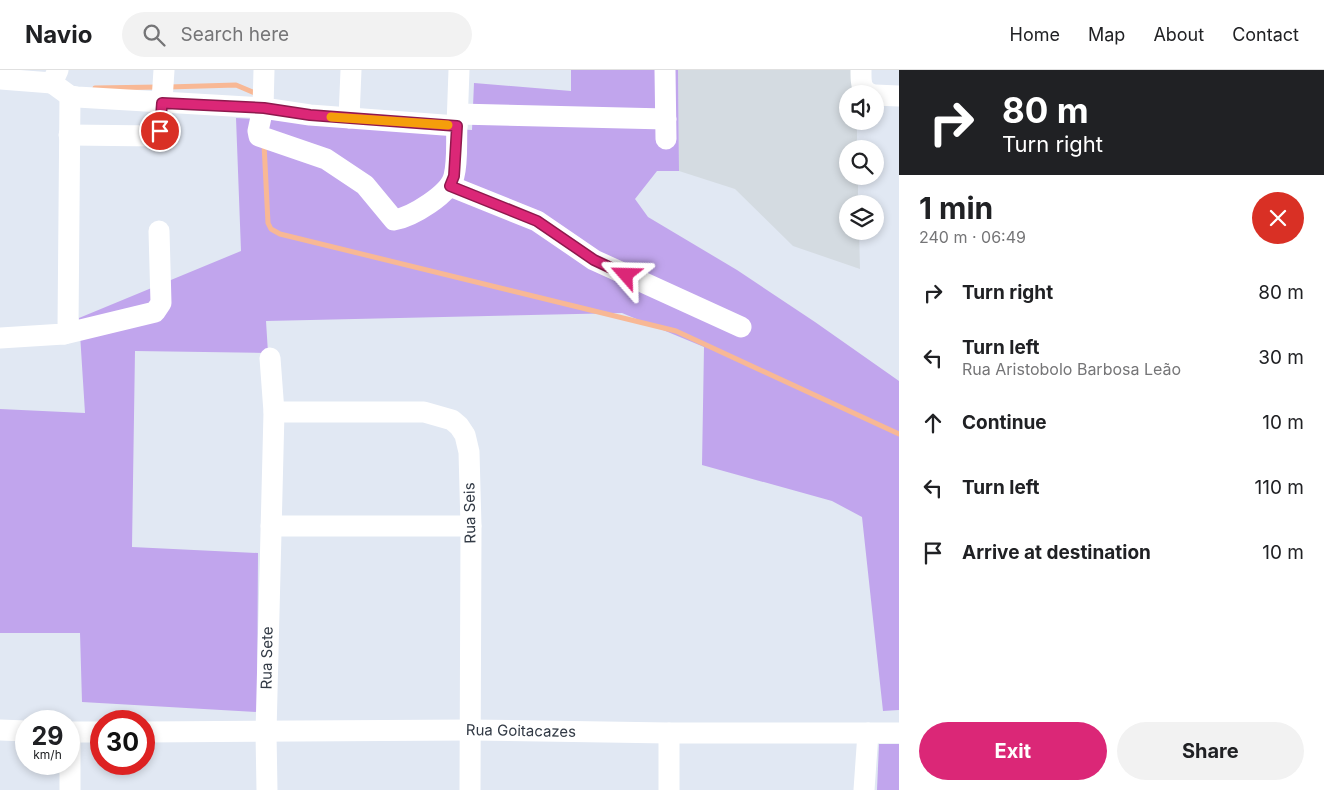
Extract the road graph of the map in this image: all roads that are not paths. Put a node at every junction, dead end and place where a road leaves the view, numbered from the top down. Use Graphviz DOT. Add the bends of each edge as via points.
graph roads {
  1 [pos="164,70"];
  2 [pos="264,70"];
  3 [pos="351,70"];
  4 [pos="459,70"];
  5 [pos="665,70"];
  6 [pos="55,77"];
  7 [pos="0,79"];
  8 [pos="884,91"];
  9 [pos="70,96"];
  10 [pos="899,96"];
  11 [pos="162,103"];
  12 [pos="264,108"];
  13 [pos="349,118"];
  14 [pos="458,120"];
  15 [pos="70,135"];
  16 [pos="450,186"];
  17 [pos="159,232"];
  18 [pos="741,328"];
  19 [pos="64,334"];
  20 [pos="0,338"];
  21 [pos="270,358"];
  22 [pos="274,412"];
  23 [pos="271,526"];
  24 [pos="471,526"];
  25 [pos="0,730"];
  26 [pos="470,730"];
  27 [pos="15,731"];
  28 [pos="155,732"];
  29 [pos="868,732"];
  30 [pos="266,733"];
  31 [pos="669,733"];
  32 [pos="899,733"];
  33 [pos="70,775"];
  34 [pos="70,790"];
  35 [pos="267,790"];
  36 [pos="470,790"];
  37 [pos="669,790"];
  38 [pos="864,790"];
  1 -- 11 [label="street"];
  2 -- 12 [label="street"];
  3 -- 13 [label="street"];
  4 -- 14 [label="street"];
  5 -- 14 [label="street" via="666,129"];
  6 -- 7 [label="street"];
  6 -- 9 [label="street"];
  8 -- 10 [label="street"];
  9 -- 11 [label="street"];
  9 -- 15 [label="street"];
  11 -- 12 [label="street"];
  11 -- 15 [label="street" via="157,136"];
  12 -- 13 [label="street"];
  12 -- 16 [label="street" via="258,132 260,136 326,159 365,185 394,220 421,210"];
  13 -- 14 [label="street" via="424,123"];
  14 -- 16 [label="street" via="454,176"];
  15 -- 19 [label="street" via="68,328"];
  16 -- 18 [label="street" via="537,221 594,260"];
  17 -- 19 [label="street" via="161,303 155,312"];
  19 -- 20 [label="street"];
  21 -- 22 [label="street, Rua Sete"];
  22 -- 23 [label="street, Rua Sete"];
  22 -- 24 [label="street, Rua Seis" via="424,412 452,420 464,435 469,452"];
  23 -- 24 [label="street"];
  23 -- 30 [label="street, Rua Sete"];
  24 -- 26 [label="street, Rua Seis"];
  25 -- 27 [label="street"];
  26 -- 30 [label="street, Rua Goitacazes"];
  26 -- 31 [label="street, Rua Goitacazes"];
  26 -- 36 [label="street, Rua Seis"];
  28 -- 30 [label="street, Rua Goitacazes"];
  29 -- 31 [label="street, Rua Goitacazes"];
  29 -- 32 [label="street, Rua Goitacazes"];
  29 -- 38 [label="street"];
  30 -- 35 [label="street, Rua Sete"];
  31 -- 37 [label="street"];
  33 -- 34 [label="street"];
}
